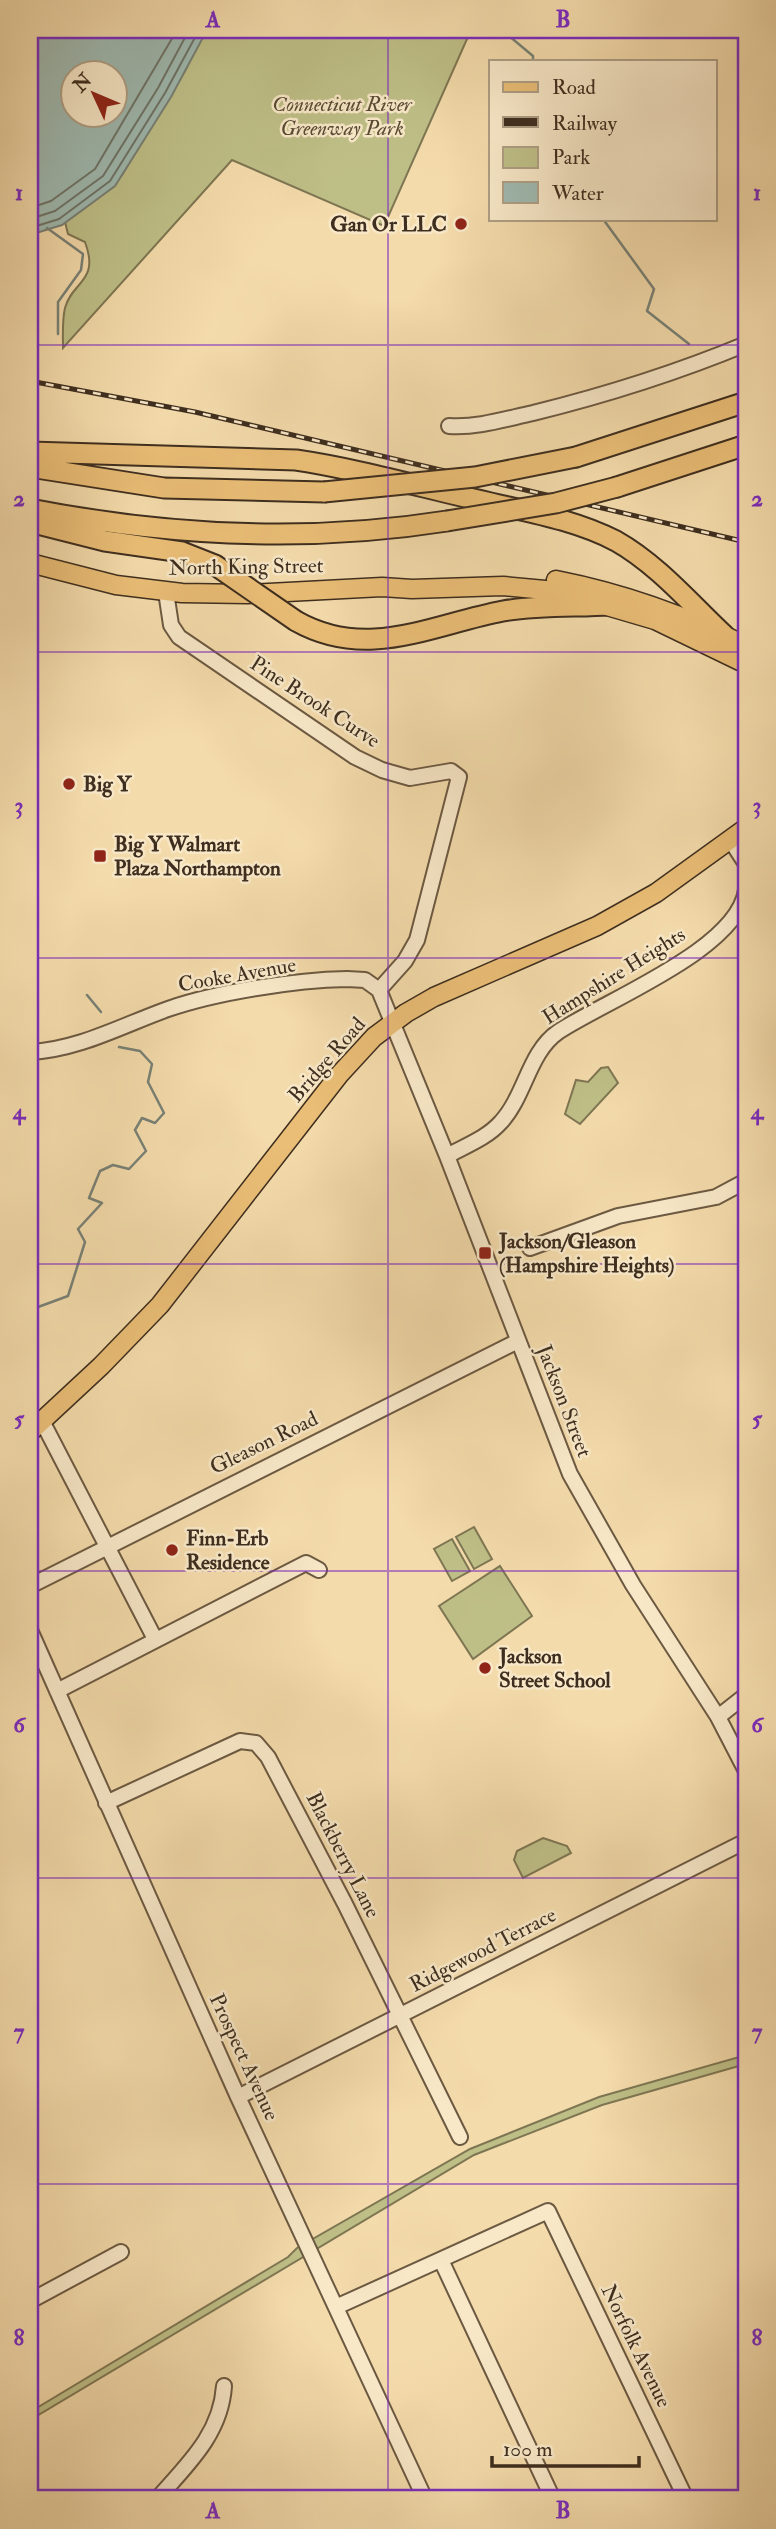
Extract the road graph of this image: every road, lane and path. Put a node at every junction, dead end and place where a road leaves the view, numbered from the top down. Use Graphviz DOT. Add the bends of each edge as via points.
graph roads {
  1 [pos="746,344"];
  2 [pos="746,402"];
  3 [pos="449,426"];
  4 [pos="746,445"];
  5 [pos="30,452"];
  6 [pos="30,467"];
  7 [pos="30,509"];
  8 [pos="30,522"];
  9 [pos="30,563"];
  10 [pos="382,587"];
  11 [pos="166,592"];
  12 [pos="610,605"];
  13 [pos="724,635"];
  14 [pos="746,646"];
  15 [pos="746,664"];
  16 [pos="746,828"];
  17 [pos="731,841"];
  18 [pos="746,864"];
  19 [pos="746,890"];
  20 [pos="379,990"];
  21 [pos="392,1022"];
  22 [pos="30,1052"];
  23 [pos="447,1156"];
  24 [pos="746,1181"];
  25 [pos="530,1248"];
  26 [pos="518,1341"];
  27 [pos="36,1426"];
  28 [pos="107,1547"];
  29 [pos="319,1570"];
  30 [pos="30,1586"];
  31 [pos="30,1630"];
  32 [pos="155,1639"];
  33 [pos="57,1691"];
  34 [pos="746,1695"];
  35 [pos="718,1717"];
  36 [pos="746,1771"];
  37 [pos="106,1803"];
  38 [pos="746,1841"];
  39 [pos="399,2016"];
  40 [pos="238,2097"];
  41 [pos="460,2137"];
  42 [pos="121,2252"];
  43 [pos="441,2260"];
  44 [pos="30,2301"];
  45 [pos="336,2307"];
  46 [pos="224,2386"];
  47 [pos="157,2499"];
  48 [pos="425,2499"];
  49 [pos="553,2499"];
  50 [pos="686,2499"];
  1 -- 3 [label="street" via="579,402 471,426"];
  2 -- 6 [label="highway, bridge" via="576,457 475,477 324,492 164,488"];
  4 -- 7 [label="highway, bridge" via="556,503 357,532 250,535 145,527"];
  5 -- 13 [label="highway" via="296,460 550,518 595,531 628,549"];
  8 -- 12 [label="highway, bridge" via="105,541 181,552 215,565 296,621 334,638 375,641 505,611"];
  9 -- 11 [label="main road, North King Street" via="116,585"];
  10 -- 11 [label="main road, North King Street" via="248,594"];
  10 -- 12 [label="main road, North King Street" via="522,587"];
  10 -- 13 [label="main road, North King Street" via="411,578 456,575 553,580 624,596"];
  11 -- 20 [label="street, Pine Brook Curve" via="172,625 188,644 355,757 410,778 451,771 459,777 416,940 405,961"];
  12 -- 15 [label="main road, North King Street" via="655,620"];
  13 -- 14 [label="main road, North King Street"];
  16 -- 17 [label="main road, Bridge Road"];
  17 -- 18 [label="street"];
  17 -- 21 [label="main road, Bridge Road" via="666,887 597,926 435,997"];
  19 -- 23 [label="street, Hampshire Heights" via="734,917 693,955 549,1039 501,1122 486,1136"];
  20 -- 21 [label="street"];
  20 -- 22 [label="street, Cooke Avenue" via="356,978 232,993 167,1009 69,1046"];
  21 -- 23 [label="street, Jackson Street"];
  21 -- 27 [label="main road, Bridge Road" via="339,1075 160,1305"];
  23 -- 26 [label="street, Jackson Street"];
  24 -- 25 [label="street" via="716,1197 625,1214"];
  26 -- 28 [label="street, Gleason Road"];
  26 -- 35 [label="street, Jackson Street" via="576,1487"];
  27 -- 28 [label="street"];
  28 -- 30 [label="street, Gleason Road"];
  28 -- 32 [label="street"];
  29 -- 32 [label="street" via="306,1563"];
  31 -- 33 [label="street, Prospect Avenue"];
  32 -- 33 [label="street"];
  33 -- 37 [label="street, Prospect Avenue"];
  34 -- 35 [label="street"];
  35 -- 36 [label="street, Jackson Street"];
  37 -- 39 [label="street, Blackberry Lane" via="240,1741 256,1743 268,1757"];
  37 -- 40 [label="street, Prospect Avenue"];
  38 -- 39 [label="street, Ridgewood Terrace"];
  39 -- 40 [label="street, Ridgewood Terrace"];
  39 -- 41 [label="street, Blackberry Lane"];
  40 -- 45 [label="street, Prospect Avenue"];
  42 -- 44 [label="street"];
  43 -- 45 [label="street"];
  43 -- 49 [label="street"];
  43 -- 50 [label="street, Norfolk Avenue" via="548,2211"];
  45 -- 48 [label="street, Prospect Avenue"];
  46 -- 47 [label="street" via="210,2434"];
}
